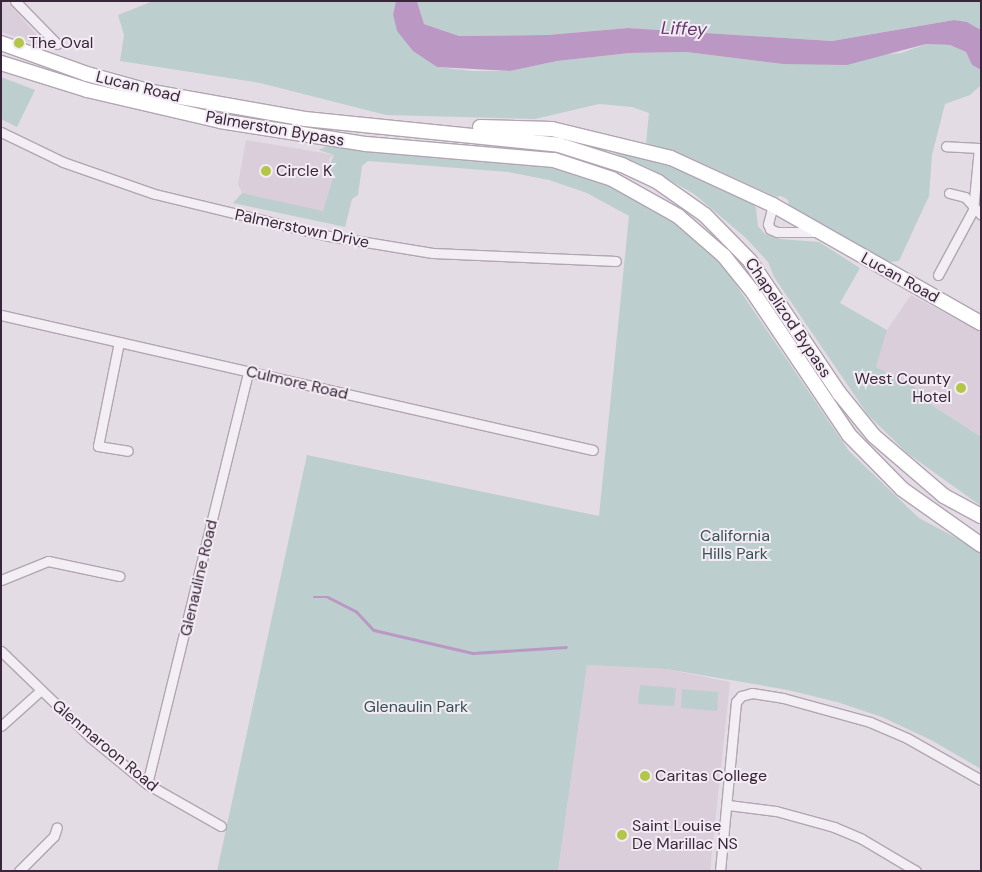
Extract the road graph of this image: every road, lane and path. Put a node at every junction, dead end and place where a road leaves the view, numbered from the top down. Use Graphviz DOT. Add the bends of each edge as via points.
graph roads {
  1 [pos="15,1"];
  2 [pos="57,44"];
  3 [pos="6,45"];
  4 [pos="1,63"];
  5 [pos="15,68"];
  6 [pos="427,129"];
  7 [pos="1,132"];
  8 [pos="946,146"];
  9 [pos="554,160"];
  10 [pos="949,193"];
  11 [pos="774,205"];
  12 [pos="977,212"];
  13 [pos="820,232"];
  14 [pos="616,261"];
  15 [pos="938,275"];
  16 [pos="1,315"];
  17 [pos="981,323"];
  18 [pos="119,342"];
  19 [pos="248,372"];
  20 [pos="593,450"];
  21 [pos="128,451"];
  22 [pos="981,516"];
  23 [pos="948,522"];
  24 [pos="981,536"];
  25 [pos="981,544"];
  26 [pos="119,576"];
  27 [pos="1,580"];
  28 [pos="1,651"];
  29 [pos="40,690"];
  30 [pos="1,726"];
  31 [pos="981,780"];
  32 [pos="147,784"];
  33 [pos="728,805"];
  34 [pos="221,826"];
  35 [pos="57,828"];
  36 [pos="901,867"];
  37 [pos="19,871"];
  38 [pos="720,871"];
  39 [pos="916,871"];
  1 -- 2 [label="street"];
  3 -- 5 [label="main road" via="4,55"];
  3 -- 6 [label="main road, Lucan Road" via="106,80 215,105 305,119"];
  4 -- 5 [label="main road, Palmerston Bypass"];
  5 -- 9 [label="main road, Palmerston Bypass" via="87,90 274,131 366,144"];
  6 -- 11 [label="main road" via="513,127 588,136 671,158"];
  6 -- 22 [label="main road, Chapelizod Bypass" via="559,145 622,165 686,200 750,261 839,393 874,436 944,496"];
  7 -- 14 [label="street, Palmerstown Drive" via="63,162 155,194 329,236 433,253"];
  8 -- 12 [label="street" via="979,148"];
  9 -- 23 [label="main road, Chapelizod Bypass" via="612,179 650,199 701,234 753,292 849,435 902,490"];
  10 -- 12 [label="street" via="965,198"];
  11 -- 13 [label="main road, Lucan Road"];
  11 -- 13 [label="street, Lucan Road" via="768,224 770,229 777,232"];
  12 -- 15 [label="street"];
  13 -- 17 [label="main road, Lucan Road"];
  16 -- 18 [label="street, Culmore Road"];
  18 -- 19 [label="street, Culmore Road"];
  18 -- 21 [label="street" via="98,446"];
  19 -- 20 [label="street, Culmore Road"];
  19 -- 32 [label="street, Glenauline Road"];
  23 -- 24 [label="main road, Chapelizod Bypass"];
  23 -- 25 [label="main road, Chapelizod Bypass"];
  26 -- 27 [label="street" via="48,561"];
  28 -- 29 [label="street, Glenmaroon Road"];
  29 -- 30 [label="street"];
  29 -- 32 [label="street, Glenmaroon Road"];
  31 -- 33 [label="street" via="923,746 870,722 783,698 752,693 740,696 736,702"];
  32 -- 34 [label="street, Glenmaroon Road"];
  33 -- 36 [label="street" via="776,811 834,828 862,839"];
  33 -- 38 [label="street"];
  35 -- 37 [label="street" via="54,836"];
  36 -- 39 [label="street"];
}
